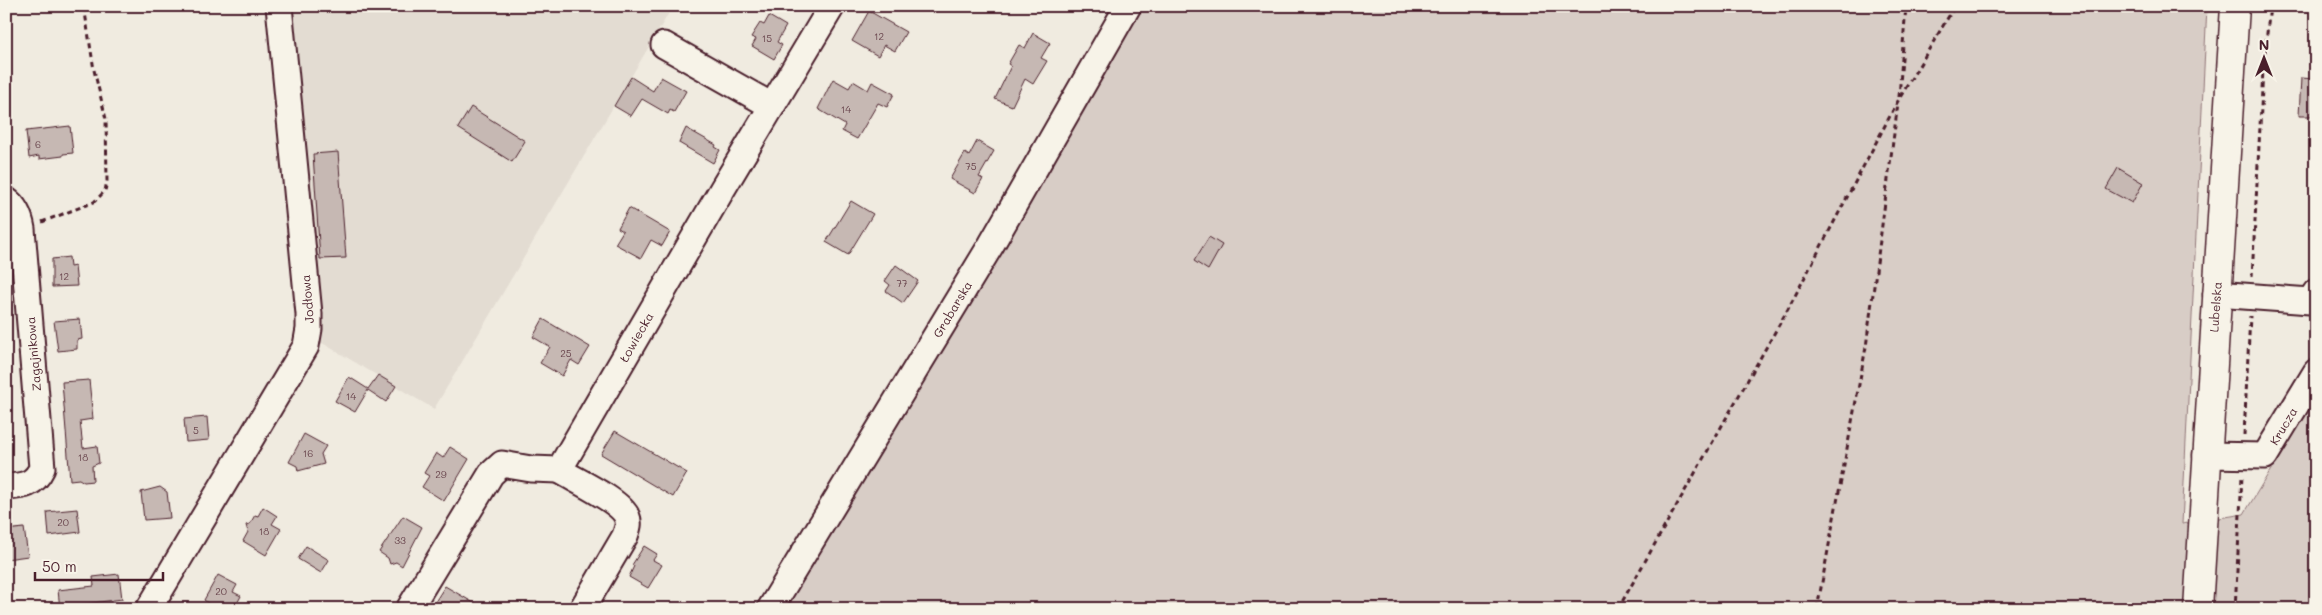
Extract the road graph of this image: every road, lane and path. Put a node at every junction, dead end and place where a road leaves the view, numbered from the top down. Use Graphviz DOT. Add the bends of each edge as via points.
graph roads {
  1 [pos="84,6"];
  2 [pos="279,6"];
  3 [pos="832,6"];
  4 [pos="1128,6"];
  5 [pos="1906,6"];
  6 [pos="1955,6"];
  7 [pos="2235,6"];
  8 [pos="664,44"];
  9 [pos="1899,99"];
  10 [pos="772,106"];
  11 [pos="6,200"];
  12 [pos="22,229"];
  13 [pos="2316,292"];
  14 [pos="2216,294"];
  15 [pos="2316,372"];
  16 [pos="2206,455"];
  17 [pos="559,470"];
  18 [pos="6,487"];
  19 [pos="148,609"];
  20 [pos="409,609"];
  21 [pos="582,609"];
  22 [pos="770,609"];
  23 [pos="1618,609"];
  24 [pos="1817,609"];
  25 [pos="2198,609"];
  1 -- 12 [label="path" via="106,119 105,191 94,202"];
  2 -- 19 [label="street, Jodłowa" via="309,314 308,338"];
  3 -- 10 [label="street, Łowiecka"];
  4 -- 22 [label="street, Grabarska" via="992,245"];
  5 -- 9 [label="path"];
  6 -- 9 [label="path"];
  7 -- 14 [label="main road, Lubelska"];
  8 -- 10 [label="street"];
  9 -- 23 [label="path" via="1788,309"];
  9 -- 24 [label="path" via="1866,347"];
  10 -- 17 [label="street, Łowiecka"];
  11 -- 12 [label="street, Zagajnikowa" via="18,214"];
  12 -- 18 [label="street, Zagajnikowa" via="42,468 32,484"];
  13 -- 14 [label="street" via="2310,301"];
  14 -- 16 [label="main road, Lubelska"];
  15 -- 16 [label="street, Krucza" via="2265,456"];
  16 -- 25 [label="main road, Lubelska"];
  17 -- 20 [label="street" via="502,464 491,474"];
  17 -- 21 [label="street" via="619,507 627,516 629,526"];
}
